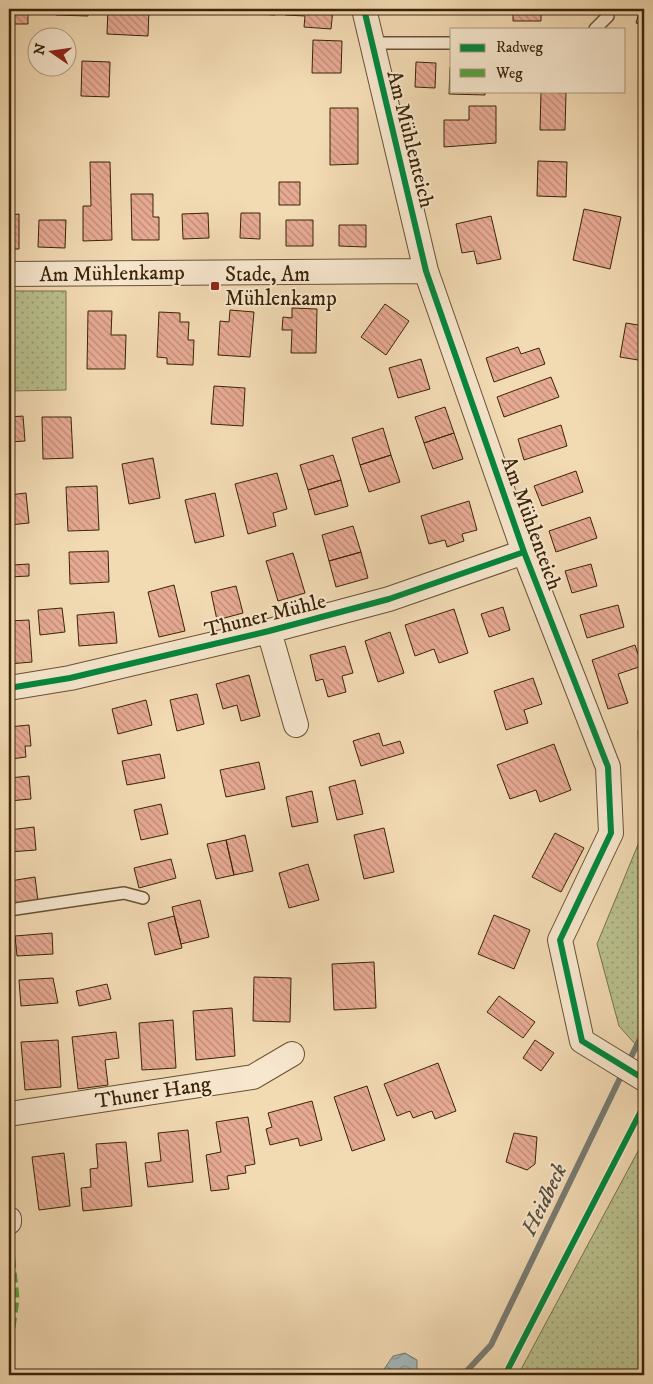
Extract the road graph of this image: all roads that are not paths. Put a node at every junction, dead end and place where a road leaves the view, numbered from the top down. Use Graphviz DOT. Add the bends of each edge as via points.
graph roads {
  1 [pos="364,9"];
  2 [pos="608,16"];
  3 [pos="597,28"];
  4 [pos="371,43"];
  5 [pos="450,43"];
  6 [pos="426,271"];
  7 [pos="9,274"];
  8 [pos="524,552"];
  9 [pos="269,631"];
  10 [pos="9,688"];
  11 [pos="296,725"];
  12 [pos="143,898"];
  13 [pos="9,910"];
  14 [pos="292,1054"];
  15 [pos="644,1079"];
  16 [pos="9,1114"];
  1 -- 4 [label="street, Am Mühlenteich"];
  2 -- 3 [label="lane"];
  4 -- 5 [label="lane"];
  4 -- 6 [label="street, Am Mühlenteich"];
  6 -- 7 [label="street, Am Mühlenkamp"];
  6 -- 8 [label="street, Am Mühlenteich"];
  8 -- 9 [label="street, Thuner Mühle" via="388,599"];
  8 -- 15 [label="street, Am Mühlenteich" via="608,767 611,833 560,940 582,1041"];
  9 -- 10 [label="street, Thuner Mühle" via="70,678"];
  9 -- 11 [label="street, Thuner Mühle"];
  12 -- 13 [label="lane" via="124,893"];
  14 -- 16 [label="street, Thuner Hang" via="253,1077"];
}
